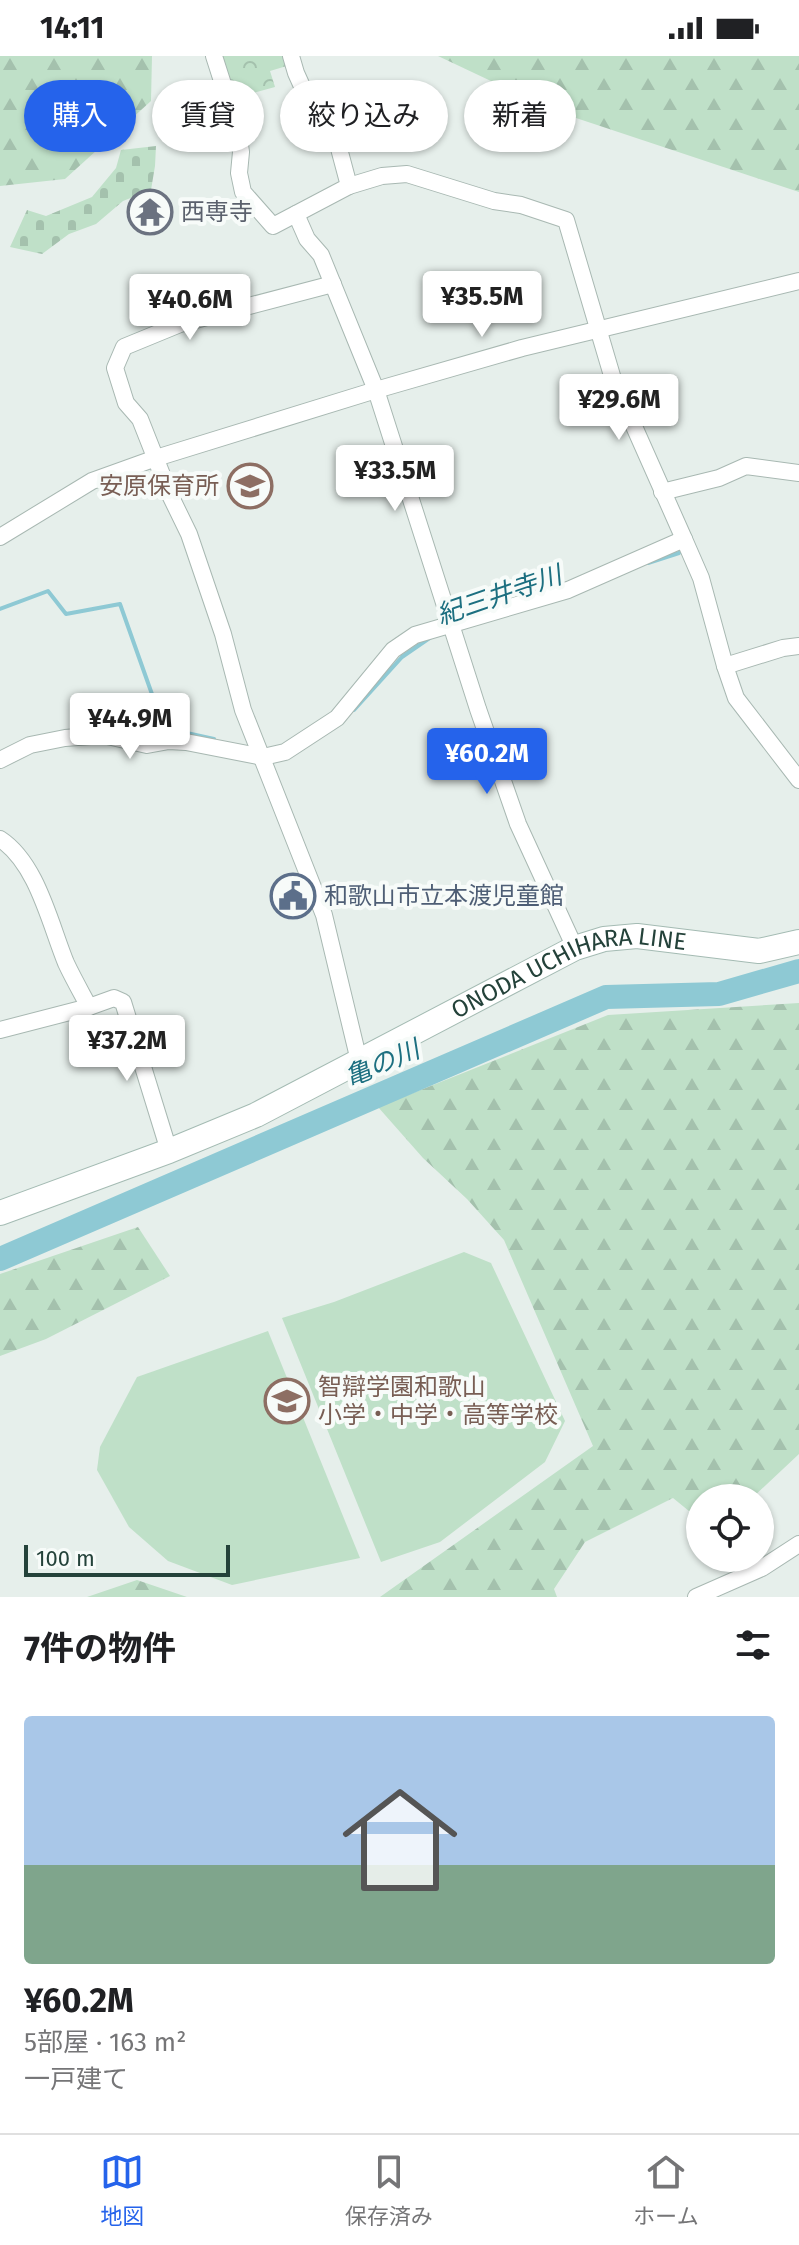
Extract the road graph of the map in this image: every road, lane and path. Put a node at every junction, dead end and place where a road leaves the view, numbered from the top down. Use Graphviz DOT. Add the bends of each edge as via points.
graph roads {
  1 [pos="214,56"];
  2 [pos="291,56"];
  3 [pos="349,186"];
  4 [pos="296,214"];
  5 [pos="799,281"];
  6 [pos="333,284"];
  7 [pos="598,328"];
  8 [pos="376,390"];
  9 [pos="156,458"];
  10 [pos="799,473"];
  11 [pos="662,492"];
  12 [pos="0,537"];
  13 [pos="684,539"];
  14 [pos="451,623"];
  15 [pos="799,646"];
  16 [pos="725,666"];
  17 [pos="263,757"];
  18 [pos="0,760"];
  19 [pos="799,780"];
  20 [pos="0,839"];
  21 [pos="799,942"];
  22 [pos="575,948"];
  23 [pos="89,1007"];
  24 [pos="0,1030"];
  25 [pos="359,1061"];
  26 [pos="169,1151"];
  27 [pos="0,1213"];
  28 [pos="799,1544"];
  29 [pos="696,1597"];
  1 -- 4 [label="street" via="238,131 243,192 273,226"];
  2 -- 3 [label="street" via="305,93 333,126"];
  3 -- 4 [label="street"];
  3 -- 7 [label="street" via="407,174 566,220"];
  4 -- 6 [label="street"];
  5 -- 7 [label="street"];
  6 -- 8 [label="street"];
  6 -- 9 [label="street" via="180,324 124,347 115,368 126,403 140,419"];
  7 -- 8 [label="street"];
  7 -- 11 [label="street" via="613,379"];
  8 -- 9 [label="street"];
  8 -- 14 [label="street"];
  9 -- 12 [label="street" via="92,481"];
  9 -- 17 [label="street" via="189,534 243,710"];
  10 -- 11 [label="street" via="746,466"];
  11 -- 13 [label="street"];
  13 -- 14 [label="street" via="568,590"];
  13 -- 16 [label="street" via="701,578"];
  14 -- 17 [label="street" via="415,635 393,650 337,718 285,752"];
  14 -- 22 [label="street" via="518,824"];
  15 -- 16 [label="street"];
  16 -- 19 [label="street" via="736,698"];
  17 -- 18 [label="street" via="186,742 147,745 103,735 30,745"];
  17 -- 25 [label="street" via="324,915"];
  20 -- 23 [label="street" via="29,869"];
  21 -- 22 [label="main road, ONODA UCHIHARA LINE" via="759,951 637,936"];
  22 -- 25 [label="main road, ONODA UCHIHARA LINE"];
  23 -- 24 [label="street"];
  23 -- 26 [label="street" via="114,998 123,1002"];
  25 -- 26 [label="main road, ONODA UCHIHARA LINE" via="256,1115"];
  26 -- 27 [label="main road, ONODA UCHIHARA LINE"];
  28 -- 29 [label="street" via="762,1568"];
}
